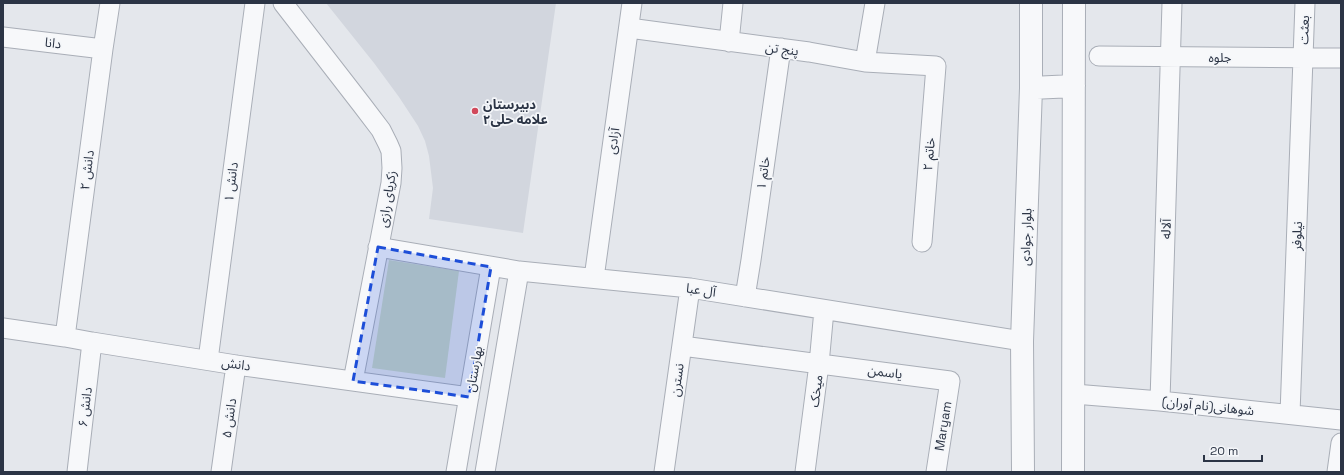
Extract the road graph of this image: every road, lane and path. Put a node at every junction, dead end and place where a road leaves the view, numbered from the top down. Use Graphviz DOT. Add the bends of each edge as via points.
graph roads {
  1 [pos="110,3"];
  2 [pos="254,3"];
  3 [pos="282,3"];
  4 [pos="632,3"];
  5 [pos="733,3"];
  6 [pos="875,3"];
  7 [pos="1031,3"];
  8 [pos="1074,3"];
  9 [pos="1172,3"];
  10 [pos="1305,3"];
  11 [pos="629,28"];
  12 [pos="3,36"];
  13 [pos="729,42"];
  14 [pos="781,48"];
  15 [pos="103,49"];
  16 [pos="1099,56"];
  17 [pos="1171,57"];
  18 [pos="1303,57"];
  19 [pos="1341,58"];
  20 [pos="865,62"];
  21 [pos="936,66"];
  22 [pos="1074,86"];
  23 [pos="1031,88"];
  24 [pos="922,242"];
  25 [pos="378,247"];
  26 [pos="491,267"];
  27 [pos="519,271"];
  28 [pos="594,278"];
  29 [pos="690,288"];
  30 [pos="745,297"];
  31 [pos="824,310"];
  32 [pos="4,333"];
  33 [pos="65,337"];
  34 [pos="1022,341"];
  35 [pos="92,342"];
  36 [pos="682,346"];
  37 [pos="208,360"];
  38 [pos="819,364"];
  39 [pos="236,365"];
  40 [pos="353,381"];
  41 [pos="950,381"];
  42 [pos="1074,394"];
  43 [pos="469,397"];
  44 [pos="1160,401"];
  45 [pos="1290,414"];
  46 [pos="1341,420"];
  47 [pos="1341,444"];
  48 [pos="77,472"];
  49 [pos="221,472"];
  50 [pos="456,472"];
  51 [pos="485,472"];
  52 [pos="664,472"];
  53 [pos="804,472"];
  54 [pos="936,472"];
  55 [pos="1023,472"];
  56 [pos="1073,472"];
  57 [pos="1337,472"];
  1 -- 15 [label="street, دانش ۲"];
  2 -- 37 [label="street, دانش ۱"];
  3 -- 25 [label="street, زکریای رازی" via="369,114 388,144 392,159 391,183"];
  4 -- 11 [label="street, آزادی"];
  5 -- 13 [label="street"];
  6 -- 20 [label="street"];
  7 -- 23 [label="street, بلوار جوادی"];
  8 -- 22 [label="street"];
  9 -- 17 [label="street, آلاله"];
  10 -- 18 [label="street, بعثت"];
  11 -- 13 [label="street, پنج تن"];
  11 -- 28 [label="street, آزادی"];
  12 -- 15 [label="street, دانا"];
  13 -- 14 [label="street, پنج تن"];
  14 -- 20 [label="street, پنج تن"];
  14 -- 30 [label="street, خاتم ۱"];
  15 -- 33 [label="street, دانش ۲"];
  16 -- 17 [label="street, جلوه"];
  17 -- 18 [label="street, جلوه"];
  17 -- 44 [label="street, آلاله"];
  18 -- 19 [label="street, جلوه"];
  18 -- 45 [label="street, نیلوفر"];
  20 -- 21 [label="street, پنج تن"];
  21 -- 24 [label="street, خاتم ۲"];
  22 -- 23 [label="street"];
  22 -- 42 [label="street"];
  23 -- 34 [label="street, بلوار جوادی"];
  25 -- 26 [label="street, آل عبا"];
  25 -- 40 [label="street, زکریای رازی"];
  26 -- 27 [label="street, آل عبا"];
  26 -- 43 [label="street, بهارستان"];
  27 -- 28 [label="street, آل عبا"];
  27 -- 51 [label="street"];
  28 -- 29 [label="street, آل عبا"];
  29 -- 30 [label="street, آل عبا"];
  29 -- 36 [label="street, نسترن"];
  30 -- 31 [label="street, آل عبا"];
  31 -- 34 [label="street, آل عبا"];
  31 -- 38 [label="street, میخک"];
  32 -- 33 [label="street, دانش"];
  33 -- 35 [label="street, دانش"];
  34 -- 55 [label="street, بلوار جوادی"];
  35 -- 37 [label="street, دانش"];
  35 -- 48 [label="street, دانش ۶"];
  36 -- 38 [label="street, یاسمن"];
  36 -- 52 [label="street, نسترن"];
  37 -- 39 [label="street, دانش"];
  38 -- 41 [label="street, یاسمن"];
  38 -- 53 [label="street, میخک"];
  39 -- 40 [label="street, دانش"];
  39 -- 49 [label="street, دانش ۵"];
  40 -- 43 [label="street, دانش"];
  41 -- 54 [label="street, Maryam"];
  42 -- 44 [label="street, شوهانی(نام آوران)"];
  42 -- 56 [label="street"];
  43 -- 50 [label="street, بهارستان"];
  44 -- 45 [label="street, شوهانی(نام آوران)"];
  45 -- 46 [label="street, شوهانی(نام آوران)"];
  47 -- 57 [label="street"];
}
